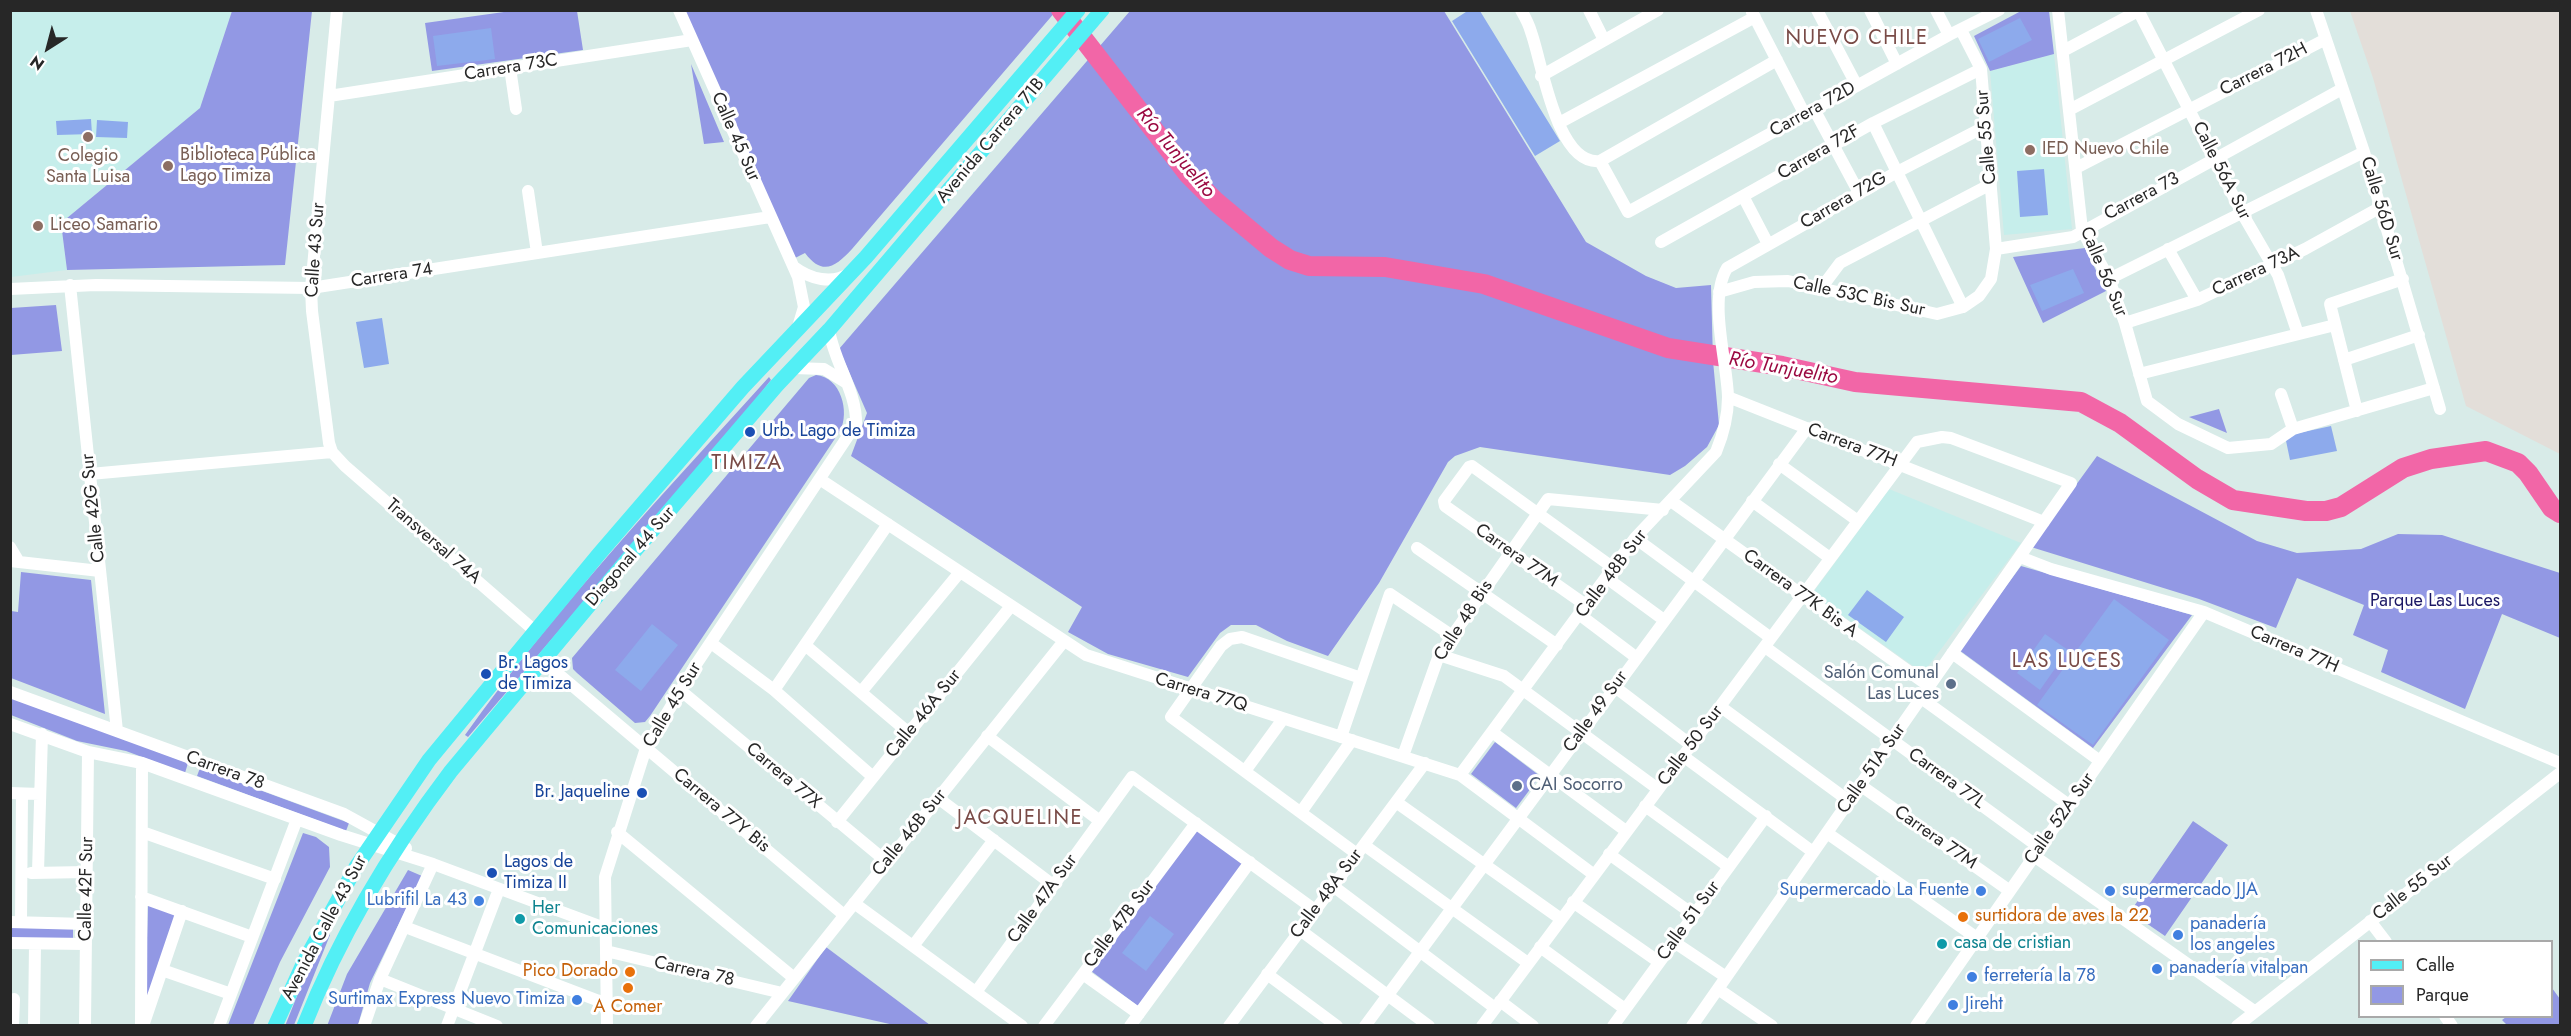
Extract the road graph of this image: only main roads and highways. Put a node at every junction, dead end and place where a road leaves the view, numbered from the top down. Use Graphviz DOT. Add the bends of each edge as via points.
graph roads {
  1 [pos="1078,10"];
  2 [pos="1102,10"];
  3 [pos="866,257"];
  4 [pos="879,272"];
  5 [pos="374,838"];
  6 [pos="396,848"];
  7 [pos="275,1026"];
  8 [pos="304,1026"];
  1 -- 3 [label="main road, Avenida Carrera 71B"];
  2 -- 4 [label="main road, Avenida Carrera 71B"];
  3 -- 5 [label="main road, Diagonal 44 Sur" via="743,387 535,631 429,760"];
  4 -- 6 [label="main road, Diagonal 44 Sur" via="543,661 451,771"];
  5 -- 7 [label="main road, Avenida Calle 43 Sur" via="328,916"];
  6 -- 8 [label="main road, Avenida Calle 43 Sur" via="345,933"];
}
